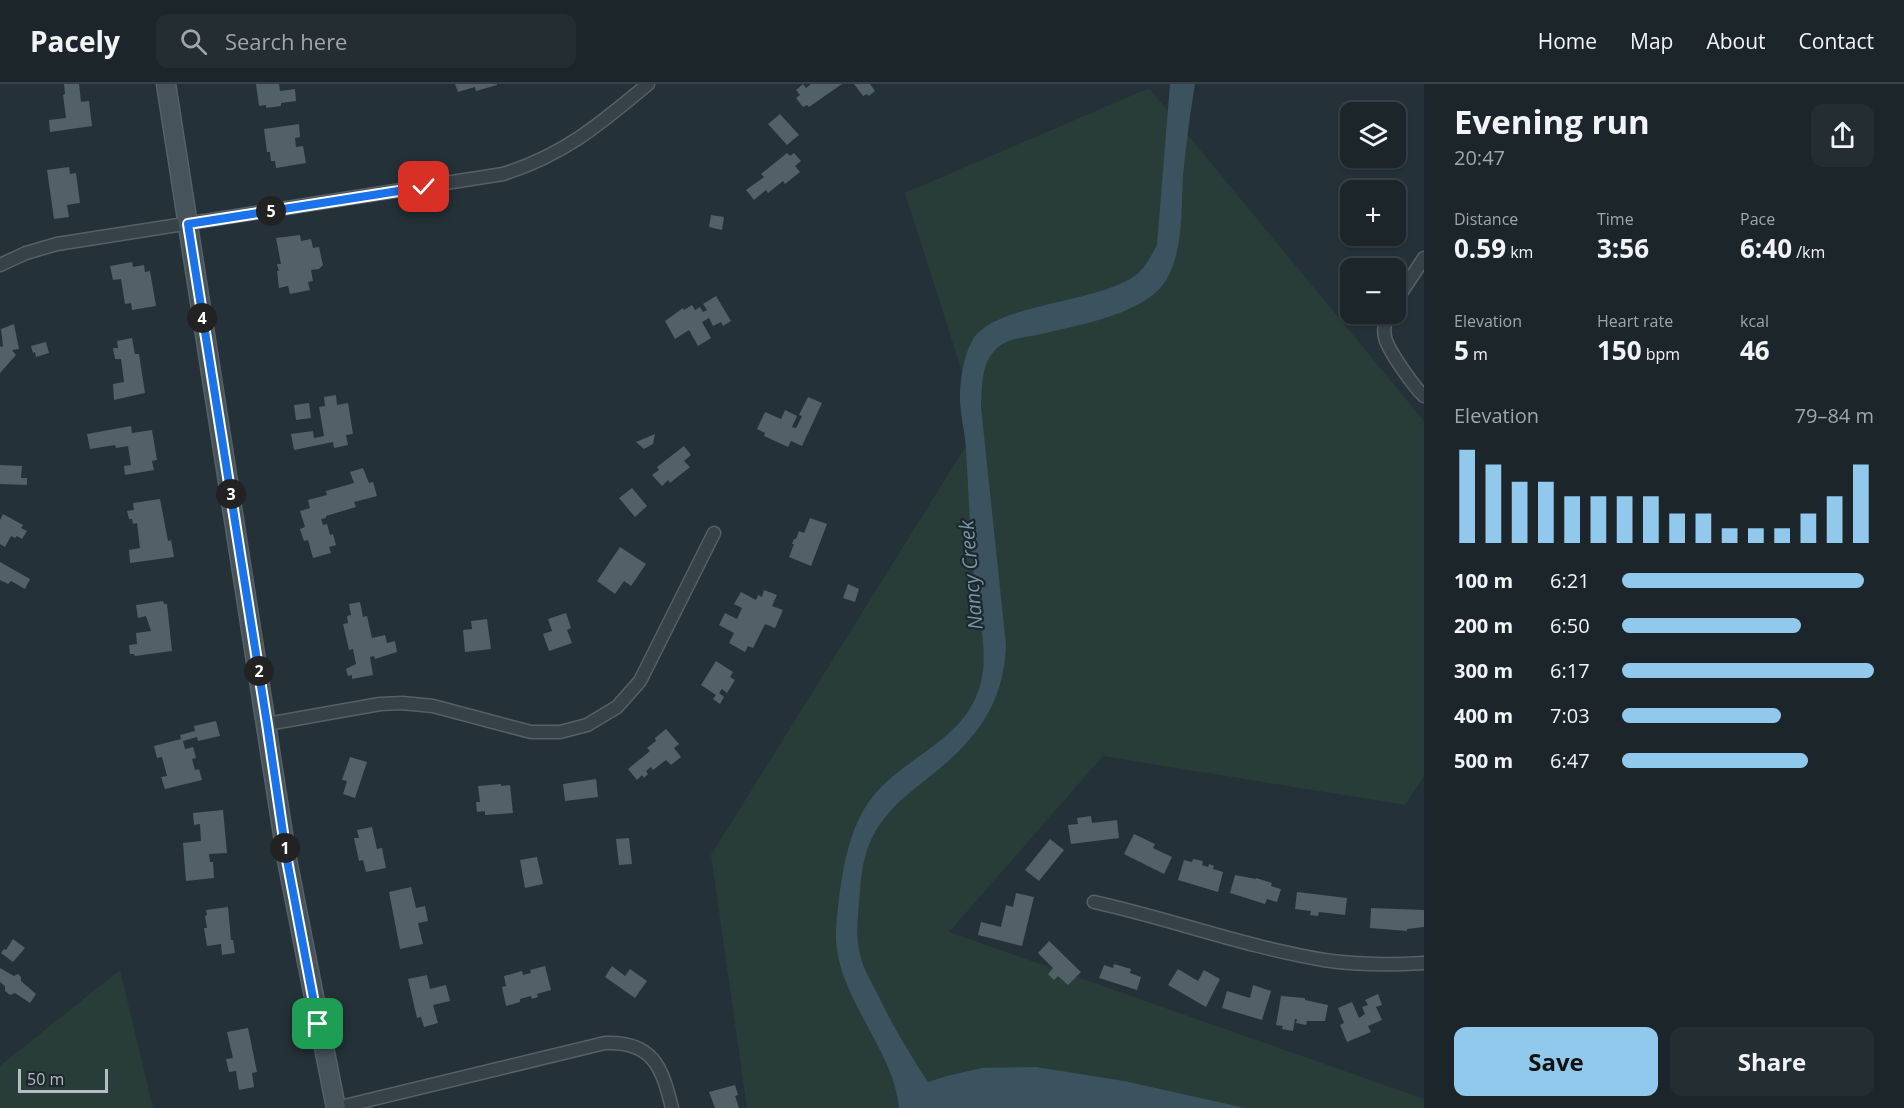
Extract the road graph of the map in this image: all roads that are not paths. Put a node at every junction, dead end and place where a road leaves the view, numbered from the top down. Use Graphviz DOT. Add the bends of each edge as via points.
graph roads {
  1 [pos="166,84"];
  2 [pos="648,84"];
  3 [pos="188,224"];
  4 [pos="1424,258"];
  5 [pos="0,265"];
  6 [pos="1406,285"];
  7 [pos="1385,324"];
  8 [pos="1424,396"];
  9 [pos="714,533"];
  10 [pos="267,724"];
  11 [pos="1094,902"];
  12 [pos="1424,963"];
  13 [pos="336,1108"];
  14 [pos="672,1108"];
  1 -- 3 [label="street"];
  2 -- 3 [label="street" via="601,124 552,156 503,174"];
  3 -- 5 [label="street" via="57,244"];
  3 -- 10 [label="street"];
  4 -- 6 [label="street"];
  7 -- 8 [label="street" via="1389,348"];
  9 -- 10 [label="street" via="640,681 617,707 587,725 560,732 531,732 433,706 402,703"];
  10 -- 13 [label="street" via="287,860"];
  11 -- 12 [label="street" via="1325,960"];
  13 -- 14 [label="street" via="605,1043 621,1043 636,1047 654,1060 665,1078"];
}
